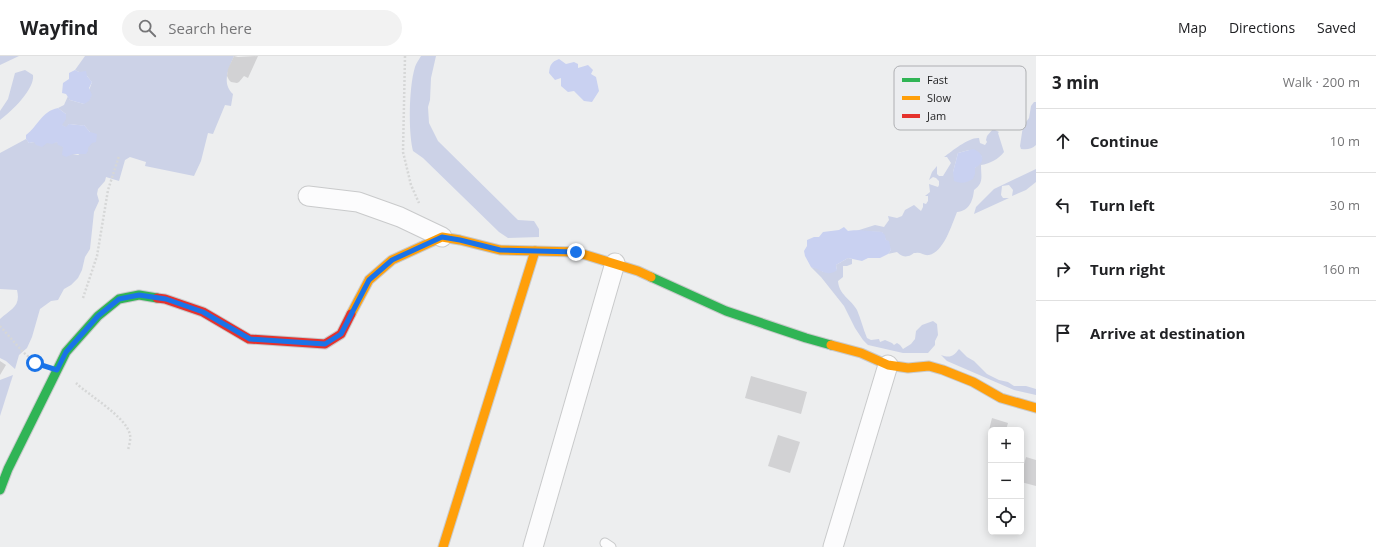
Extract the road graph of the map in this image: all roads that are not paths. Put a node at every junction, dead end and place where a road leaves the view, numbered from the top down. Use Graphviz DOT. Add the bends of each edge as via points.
graph roads {
  1 [pos="308,196"];
  2 [pos="436,235"];
  3 [pos="535,251"];
  4 [pos="615,263"];
  5 [pos="888,365"];
  6 [pos="1036,408"];
  7 [pos="0,490"];
  8 [pos="443,547"];
  9 [pos="533,547"];
  10 [pos="833,547"];
  1 -- 2 [label="street" via="358,202 400,217"];
  2 -- 3 [label="street" via="500,250"];
  2 -- 7 [label="street" via="392,260 369,280 341,334 325,344 250,339 203,312 166,299 139,295 119,299 98,316 66,352"];
  3 -- 4 [label="street" via="576,252"];
  3 -- 8 [label="street"];
  4 -- 5 [label="street" via="726,311 806,338 861,353"];
  4 -- 9 [label="street"];
  5 -- 6 [label="street" via="908,368 929,366 943,370 973,382 1002,398"];
  5 -- 10 [label="street"];
}
